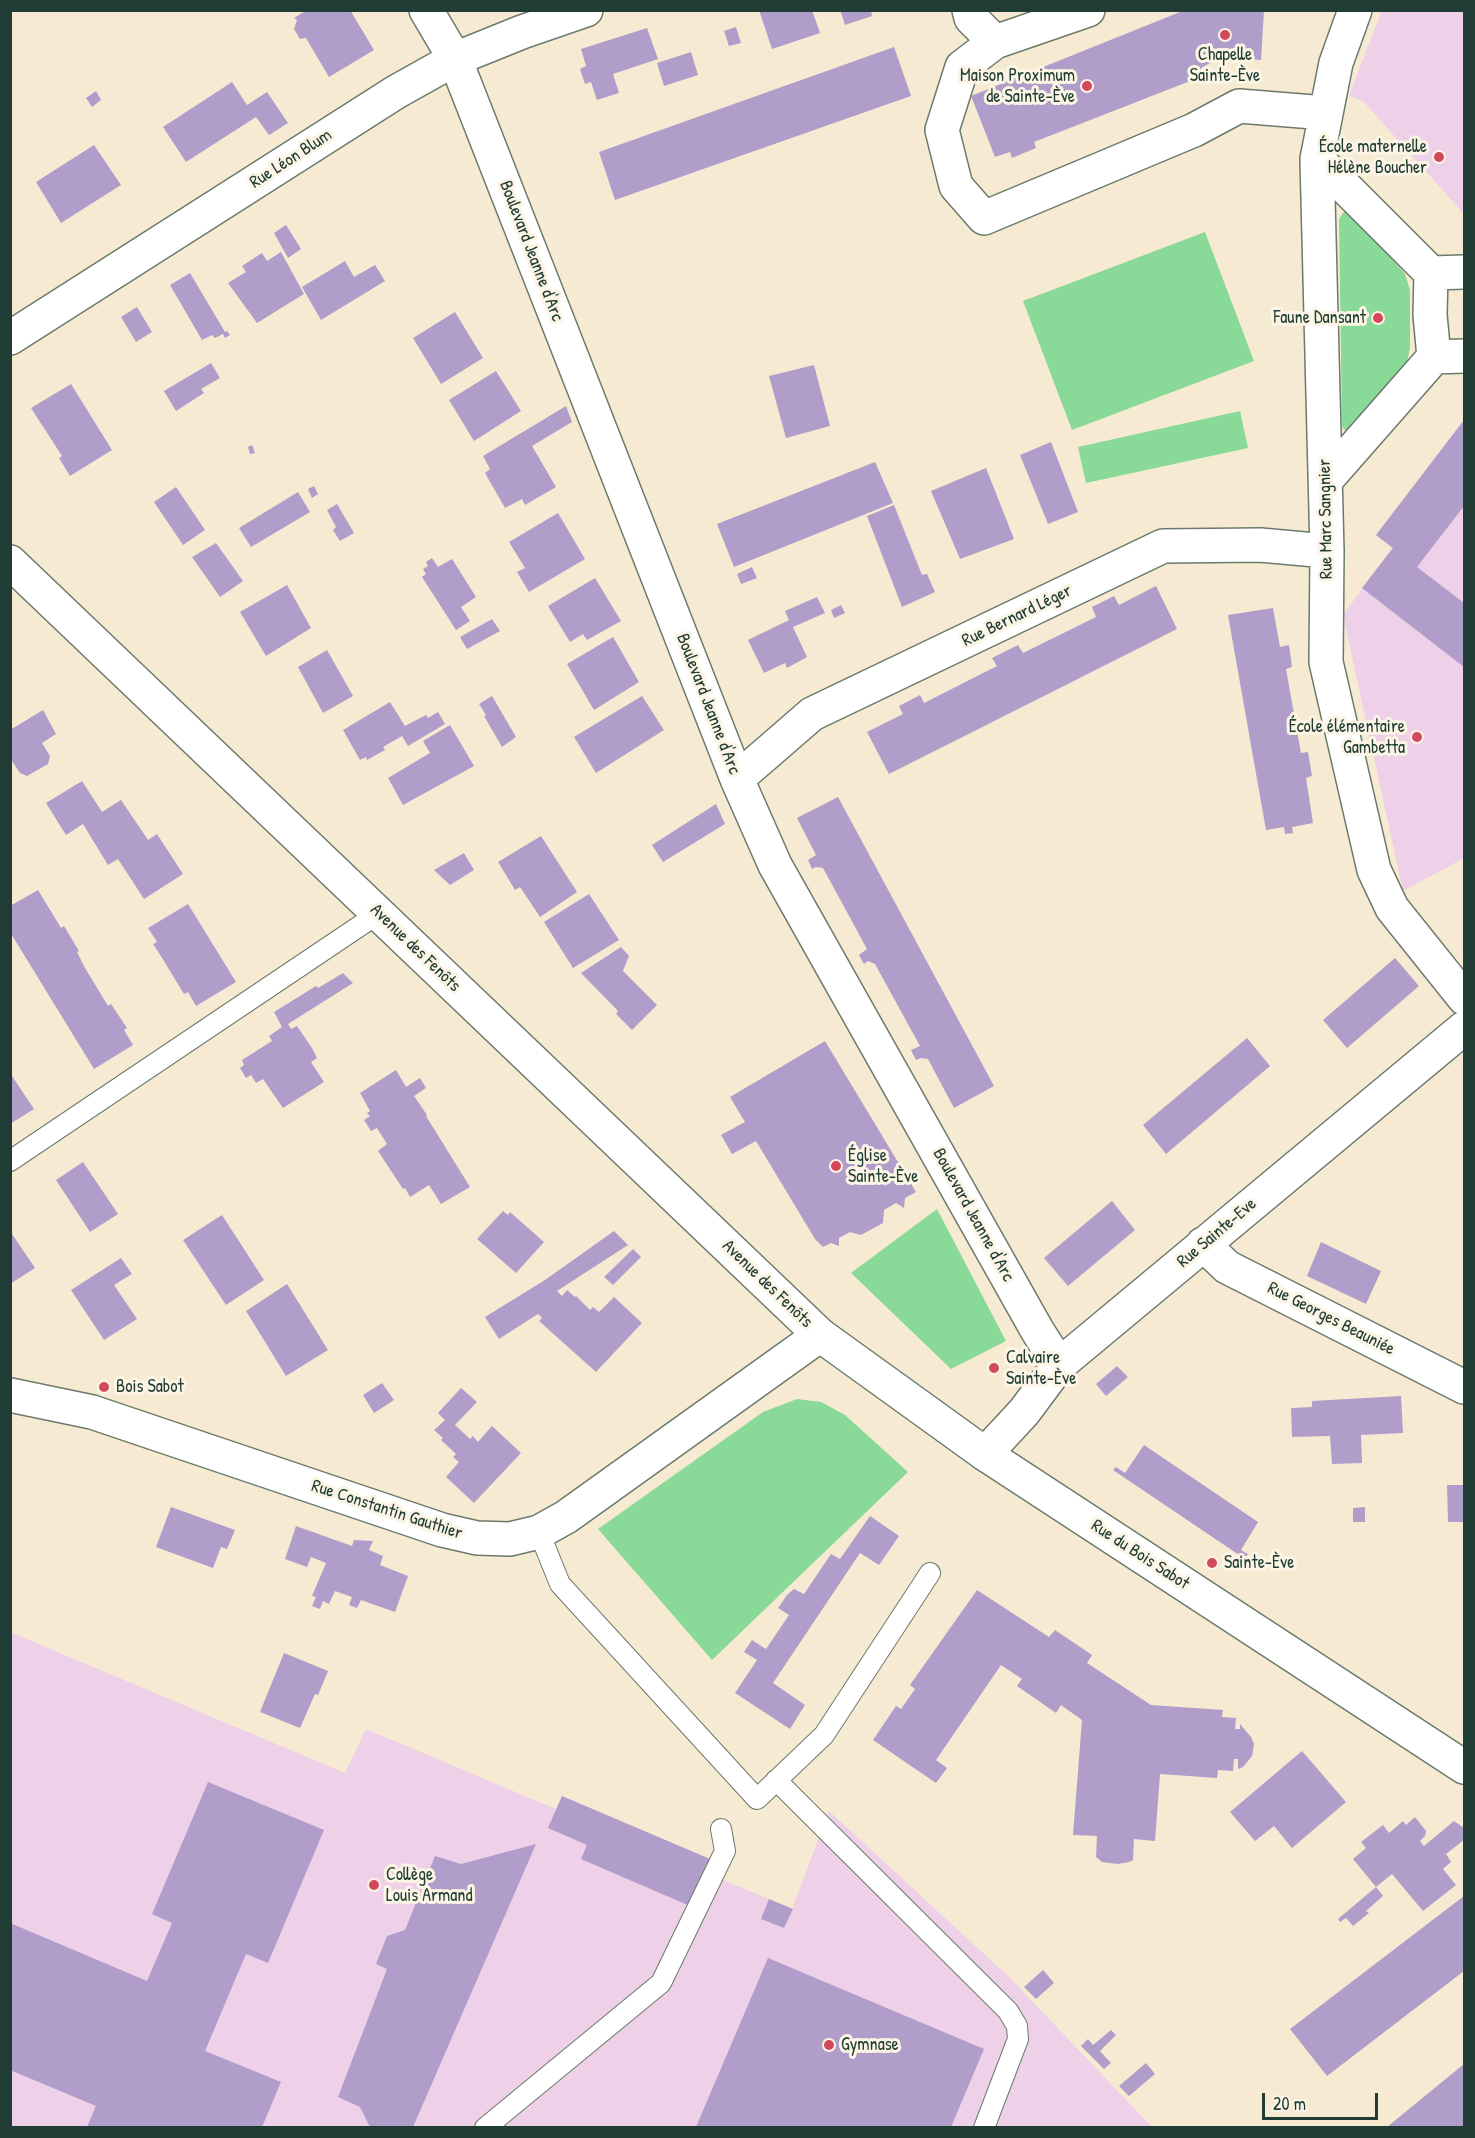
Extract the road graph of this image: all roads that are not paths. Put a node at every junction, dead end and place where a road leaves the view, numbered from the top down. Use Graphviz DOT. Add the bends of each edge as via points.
graph roads {
  1 [pos="426,10"];
  2 [pos="586,10"];
  3 [pos="969,10"];
  4 [pos="1088,10"];
  5 [pos="1355,10"];
  6 [pos="995,42"];
  7 [pos="455,59"];
  8 [pos="1326,113"];
  9 [pos="1317,159"];
  10 [pos="1464,272"];
  11 [pos="1431,273"];
  12 [pos="10,338"];
  13 [pos="1449,357"];
  14 [pos="1326,480"];
  15 [pos="1327,551"];
  16 [pos="10,562"];
  17 [pos="737,779"];
  18 [pos="379,913"];
  19 [pos="1464,998"];
  20 [pos="1464,1028"];
  21 [pos="10,1161"];
  22 [pos="1203,1244"];
  23 [pos="820,1335"];
  24 [pos="1059,1365"];
  25 [pos="1464,1387"];
  26 [pos="10,1395"];
  27 [pos="985,1454"];
  28 [pos="539,1532"];
  29 [pos="930,1573"];
  30 [pos="1464,1767"];
  31 [pos="776,1780"];
  32 [pos="721,1829"];
  33 [pos="485,2127"];
  34 [pos="984,2127"];
  1 -- 7 [label="street, Boulevard Jeanne d'Arc"];
  2 -- 7 [label="street, Rue Léon Blum"];
  3 -- 6 [label="street" via="971,18"];
  4 -- 6 [label="street"];
  5 -- 8 [label="street, Rue Marc Sangnier" via="1336,63"];
  6 -- 8 [label="street" via="962,67 942,130 956,186 984,218 1194,130 1239,106"];
  7 -- 12 [label="street, Rue Léon Blum" via="396,92"];
  7 -- 17 [label="street, Boulevard Jeanne d'Arc"];
  8 -- 9 [label="street, Rue Marc Sangnier"];
  9 -- 11 [label="street"];
  9 -- 14 [label="street, Rue Marc Sangnier"];
  10 -- 11 [label="street"];
  11 -- 13 [label="street" via="1430,315"];
  13 -- 14 [label="street"];
  14 -- 15 [label="street, Rue Marc Sangnier"];
  15 -- 17 [label="street, Rue Bernard Léger" via="1260,545 1163,546 812,714"];
  15 -- 19 [label="street, Rue Marc Sangnier" via="1326,662 1374,870 1392,908"];
  16 -- 18 [label="street, Avenue des Fenôts"];
  17 -- 24 [label="street, Boulevard Jeanne d'Arc" via="775,865"];
  18 -- 21 [label="lane"];
  18 -- 23 [label="street, Avenue des Fenôts"];
  20 -- 22 [label="street, Rue Sainte-Eve"];
  22 -- 24 [label="street, Rue Sainte-Eve"];
  22 -- 25 [label="street, Rue Georges Beauniée" via="1227,1266"];
  23 -- 27 [label="street, Rue du Bois Sabot"];
  23 -- 28 [label="street, Rue Constantin Gauthier"];
  24 -- 27 [label="street, Rue Sainte-Eve" via="1024,1412"];
  26 -- 28 [label="street, Rue Constantin Gauthier" via="92,1412 442,1530 494,1540 523,1538"];
  27 -- 30 [label="street, Rue du Bois Sabot"];
  28 -- 31 [label="lane" via="560,1584 757,1798"];
  29 -- 31 [label="lane" via="824,1735"];
  31 -- 34 [label="lane" via="1008,2011 1017,2026 1018,2039"];
  32 -- 33 [label="lane" via="725,1851 661,1983"];
}
